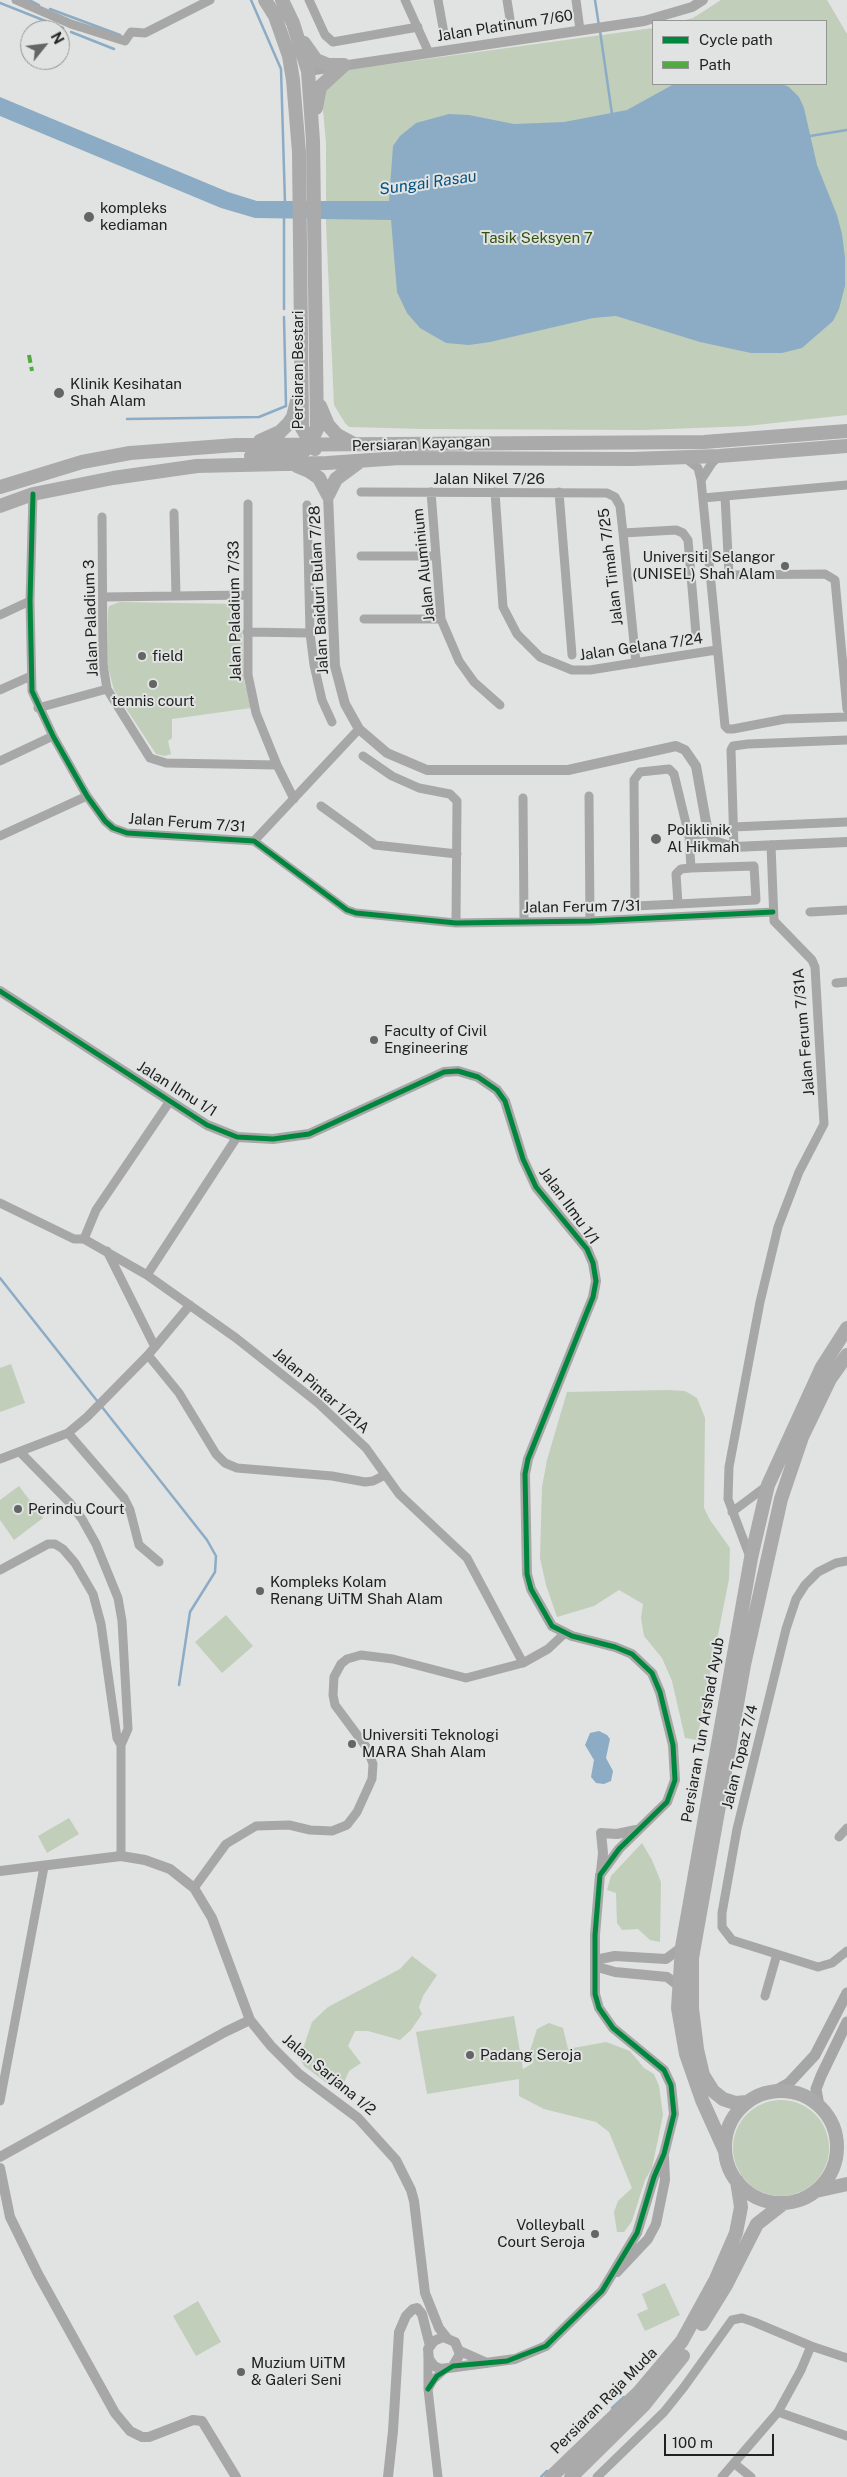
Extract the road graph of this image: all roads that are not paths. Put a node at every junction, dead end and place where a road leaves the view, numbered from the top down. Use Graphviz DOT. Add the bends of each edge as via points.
graph roads {
  1 [pos="16,0"];
  2 [pos="210,0"];
  3 [pos="265,0"];
  4 [pos="282,0"];
  5 [pos="309,0"];
  6 [pos="406,0"];
  7 [pos="438,0"];
  8 [pos="507,0"];
  9 [pos="576,0"];
  10 [pos="703,0"];
  11 [pos="510,19"];
  12 [pos="293,23"];
  13 [pos="418,27"];
  14 [pos="580,30"];
  15 [pos="444,33"];
  16 [pos="429,53"];
  17 [pos="344,66"];
  18 [pos="308,71"];
  19 [pos="313,141"];
  20 [pos="299,152"];
  21 [pos="316,358"];
  22 [pos="300,382"];
  23 [pos="847,431"];
  24 [pos="310,443"];
  25 [pos="250,445"];
  26 [pos="355,445"];
  27 [pos="847,446"];
  28 [pos="719,456"];
  29 [pos="684,457"];
  30 [pos="400,458"];
  31 [pos="360,462"];
  32 [pos="289,465"];
  33 [pos="197,466"];
  34 [pos="701,480"];
  35 [pos="5,484"];
  36 [pos="847,485"];
  37 [pos="361,492"];
  38 [pos="430,492"];
  39 [pos="495,492"];
  40 [pos="559,492"];
  41 [pos="33,494"];
  42 [pos="328,495"];
  43 [pos="725,496"];
  44 [pos="616,497"];
  45 [pos="703,498"];
  46 [pos="4,504"];
  47 [pos="248,504"];
  48 [pos="307,505"];
  49 [pos="174,513"];
  50 [pos="102,517"];
  51 [pos="623,533"];
  52 [pos="361,556"];
  53 [pos="436,556"];
  54 [pos="247,595"];
  55 [pos="176,596"];
  56 [pos="104,598"];
  57 [pos="30,601"];
  58 [pos="0,615"];
  59 [pos="364,619"];
  60 [pos="441,619"];
  61 [pos="247,632"];
  62 [pos="310,633"];
  63 [pos="696,634"];
  64 [pos="716,650"];
  65 [pos="572,655"];
  66 [pos="636,663"];
  67 [pos="31,676"];
  68 [pos="107,689"];
  69 [pos="0,690"];
  70 [pos="847,700"];
  71 [pos="500,705"];
  72 [pos="38,708"];
  73 [pos="847,709"];
  74 [pos="847,717"];
  75 [pos="332,722"];
  76 [pos="746,726"];
  77 [pos="359,729"];
  78 [pos="53,736"];
  79 [pos="847,740"];
  80 [pos="748,744"];
  81 [pos="363,756"];
  82 [pos="0,761"];
  83 [pos="277,765"];
  84 [pos="87,796"];
  85 [pos="589,796"];
  86 [pos="523,798"];
  87 [pos="294,799"];
  88 [pos="321,806"];
  89 [pos="847,822"];
  90 [pos="733,827"];
  91 [pos="708,833"];
  92 [pos="0,836"];
  93 [pos="688,836"];
  94 [pos="254,841"];
  95 [pos="847,842"];
  96 [pos="771,846"];
  97 [pos="734,847"];
  98 [pos="457,854"];
  99 [pos="691,868"];
  100 [pos="678,904"];
  101 [pos="847,910"];
  102 [pos="774,912"];
  103 [pos="810,912"];
  104 [pos="524,920"];
  105 [pos="590,921"];
  106 [pos="456,923"];
  107 [pos="847,982"];
  108 [pos="836,983"];
  109 [pos="0,991"];
  110 [pos="170,1101"];
  111 [pos="237,1136"];
  112 [pos="0,1203"];
  113 [pos="84,1239"];
  114 [pos="107,1251"];
  115 [pos="147,1275"];
  116 [pos="190,1306"];
  117 [pos="847,1328"];
  118 [pos="156,1346"];
  119 [pos="148,1355"];
  120 [pos="847,1355"];
  121 [pos="68,1433"];
  122 [pos="20,1452"];
  123 [pos="0,1459"];
  124 [pos="384,1475"];
  125 [pos="768,1485"];
  126 [pos="732,1512"];
  127 [pos="751,1558"];
  128 [pos="160,1562"];
  129 [pos="847,1562"];
  130 [pos="0,1570"];
  131 [pos="565,1633"];
  132 [pos="523,1663"];
  133 [pos="121,1745"];
  134 [pos="642,1827"];
  135 [pos="847,1828"];
  136 [pos="839,1837"];
  137 [pos="121,1856"];
  138 [pos="44,1867"];
  139 [pos="0,1871"];
  140 [pos="600,1875"];
  141 [pos="194,1888"];
  142 [pos="595,1935"];
  143 [pos="682,1948"];
  144 [pos="847,1951"];
  145 [pos="777,1954"];
  146 [pos="615,1956"];
  147 [pos="595,1963"];
  148 [pos="615,1972"];
  149 [pos="679,1986"];
  150 [pos="847,1993"];
  151 [pos="595,1994"];
  152 [pos="765,1996"];
  153 [pos="250,2020"];
  154 [pos="847,2022"];
  155 [pos="775,2091"];
  156 [pos="0,2101"];
  157 [pos="747,2102"];
  158 [pos="819,2106"];
  159 [pos="836,2138"];
  160 [pos="725,2151"];
  161 [pos="664,2154"];
  162 [pos="0,2156"];
  163 [pos="847,2157"];
  164 [pos="0,2168"];
  165 [pos="736,2181"];
  166 [pos="847,2184"];
  167 [pos="816,2192"];
  168 [pos="784,2203"];
  169 [pos="613,2276"];
  170 [pos="447,2338"];
  171 [pos="811,2346"];
  172 [pos="429,2350"];
  173 [pos="460,2351"];
  174 [pos="847,2358"];
  175 [pos="488,2364"];
  176 [pos="449,2368"];
  177 [pos="428,2389"];
  178 [pos="778,2412"];
  179 [pos="847,2436"];
  180 [pos="734,2464"];
  181 [pos="236,2477"];
  182 [pos="388,2477"];
  183 [pos="438,2477"];
  184 [pos="551,2477"];
  185 [pos="571,2477"];
  186 [pos="597,2477"];
  187 [pos="722,2477"];
  188 [pos="751,2477"];
  1 -- 2 [label="street" via="92,32 125,41 131,32 145,33"];
  3 -- 20 [label="main road, Persiaran Bestari" via="275,16 289,56"];
  4 -- 12 [label="main road, Persiaran Bestari"];
  5 -- 13 [label="street" via="325,35 333,42"];
  6 -- 13 [label="street"];
  7 -- 15 [label="street"];
  8 -- 11 [label="street"];
  9 -- 14 [label="street"];
  10 -- 14 [label="street, Jalan Platinum 7/60" via="692,7 644,21"];
  12 -- 17 [label="main road" via="316,60"];
  12 -- 18 [label="main road, Persiaran Bestari"];
  13 -- 16 [label="street"];
  14 -- 16 [label="street, Jalan Platinum 7/60"];
  16 -- 17 [label="street, Jalan Platinum 7/60"];
  17 -- 18 [label="street, Jalan Platinum 7/60"];
  17 -- 19 [label="main road" via="320,87"];
  18 -- 19 [label="main road, Persiaran Bestari"];
  18 -- 20 [label="main road" via="301,88 303,128"];
  19 -- 21 [label="main road, Persiaran Bestari"];
  20 -- 22 [label="main road, Persiaran Bestari"];
  21 -- 24 [label="main road, Persiaran Bestari" via="317,429"];
  21 -- 26 [label="main road" via="321,413 337,435"];
  22 -- 24 [label="main road, Persiaran Bestari" via="302,428"];
  22 -- 25 [label="main road" via="297,407 288,424 271,438"];
  23 -- 26 [label="main road, Persiaran Kayangan" via="704,442"];
  24 -- 25 [label="main road, Persiaran Kayangan"];
  24 -- 26 [label="main road, Persiaran Kayangan"];
  24 -- 30 [label="main road" via="324,454 379,454"];
  24 -- 33 [label="main road" via="298,453 239,457"];
  25 -- 35 [label="main road, Persiaran Kayangan" via="130,453 82,462"];
  27 -- 28 [label="main road, Persiaran Kayangan"];
  28 -- 29 [label="main road, Persiaran Kayangan"];
  28 -- 34 [label="street"];
  29 -- 30 [label="main road, Persiaran Kayangan"];
  29 -- 34 [label="street" via="698,468"];
  30 -- 31 [label="main road, Persiaran Kayangan"];
  31 -- 32 [label="main road, Persiaran Kayangan"];
  31 -- 42 [label="main road" via="336,479"];
  32 -- 33 [label="main road, Persiaran Kayangan"];
  32 -- 42 [label="main road" via="319,478"];
  33 -- 41 [label="main road, Persiaran Kayangan"];
  34 -- 45 [label="street"];
  36 -- 43 [label="street"];
  37 -- 38 [label="street, Jalan Nikel 7/26"];
  38 -- 39 [label="street, Jalan Nikel 7/26"];
  38 -- 53 [label="street, Jalan Aluminium"];
  39 -- 40 [label="street, Jalan Nikel 7/26"];
  39 -- 66 [label="street, Jalan Gelana 7/24" via="503,607 517,634 540,657 572,670"];
  40 -- 44 [label="street, Jalan Nikel 7/26" via="607,493"];
  40 -- 65 [label="street"];
  41 -- 46 [label="main road, Persiaran Kayangan"];
  41 -- 57 [label="street, Jalan Ferum 7/31"];
  42 -- 77 [label="street, Jalan Baiduri Bulan 7/28" via="335,666 345,704"];
  43 -- 45 [label="street"];
  43 -- 70 [label="street" via="729,575 832,576"];
  44 -- 51 [label="street, Jalan Timah 7/25"];
  45 -- 64 [label="street"];
  47 -- 54 [label="street, Jalan Paladium 7/33"];
  48 -- 62 [label="street"];
  49 -- 55 [label="street"];
  50 -- 56 [label="street, Jalan Paladium 3"];
  51 -- 63 [label="street" via="676,530 688,540"];
  51 -- 66 [label="street, Jalan Timah 7/25"];
  52 -- 53 [label="street"];
  53 -- 60 [label="street, Jalan Aluminium"];
  54 -- 55 [label="street"];
  54 -- 61 [label="street, Jalan Paladium 7/33"];
  55 -- 56 [label="street"];
  56 -- 68 [label="street, Jalan Paladium 3" via="103,664"];
  57 -- 58 [label="street"];
  57 -- 67 [label="street, Jalan Ferum 7/31"];
  59 -- 60 [label="street"];
  60 -- 71 [label="street, Jalan Aluminium" via="459,661 474,682"];
  61 -- 62 [label="street"];
  61 -- 83 [label="street, Jalan Paladium 7/33" via="248,675 256,713"];
  62 -- 75 [label="street" via="322,700"];
  64 -- 66 [label="street, Jalan Gelana 7/24"];
  64 -- 76 [label="street" via="723,723 728,729"];
  67 -- 69 [label="street"];
  67 -- 72 [label="street, Jalan Ferum 7/31"];
  68 -- 72 [label="street"];
  68 -- 83 [label="street, Jalan Paladium 3" via="150,758 166,763"];
  70 -- 73 [label="street"];
  72 -- 78 [label="street, Jalan Ferum 7/31"];
  74 -- 76 [label="street" via="785,719"];
  76 -- 80 [label="street"];
  77 -- 87 [label="street"];
  77 -- 91 [label="street, Jalan Baiduri Bulan 7/28" via="387,753 427,770 568,770 680,747 696,766"];
  78 -- 82 [label="street"];
  78 -- 84 [label="street, Jalan Ferum 7/31"];
  79 -- 80 [label="street"];
  80 -- 90 [label="street" via="733,746 731,750"];
  81 -- 98 [label="street" via="392,776 419,788 454,797 457,801"];
  83 -- 87 [label="street, Jalan Paladium 7/33"];
  84 -- 92 [label="street"];
  84 -- 94 [label="street, Jalan Ferum 7/31" via="109,826 127,833"];
  85 -- 105 [label="street"];
  86 -- 104 [label="street"];
  87 -- 94 [label="street"];
  88 -- 98 [label="street" via="375,845"];
  89 -- 90 [label="street"];
  90 -- 97 [label="street"];
  91 -- 93 [label="street"];
  91 -- 97 [label="street" via="717,842"];
  93 -- 99 [label="street"];
  93 -- 100 [label="street" via="674,774 669,769 640,772 634,780 635,906"];
  94 -- 106 [label="street, Jalan Ferum 7/31" via="347,910"];
  95 -- 96 [label="street"];
  96 -- 97 [label="street"];
  96 -- 102 [label="street, Jalan Ferum 7/31A"];
  98 -- 106 [label="street"];
  99 -- 100 [label="street" via="681,868 676,874"];
  99 -- 100 [label="street" via="754,866 756,900"];
  101 -- 103 [label="street"];
  102 -- 105 [label="street, Jalan Ferum 7/31"];
  102 -- 126 [label="street, Jalan Ferum 7/31A" via="774,921 812,960 814,967 824,1124 799,1172 770,1255 728,1474 727,1494"];
  104 -- 105 [label="street, Jalan Ferum 7/31"];
  104 -- 106 [label="street, Jalan Ferum 7/31"];
  107 -- 108 [label="street"];
  109 -- 110 [label="street, Jalan Ilmu 1/1"];
  110 -- 111 [label="street, Jalan Ilmu 1/1" via="208,1125"];
  110 -- 113 [label="street" via="96,1210"];
  111 -- 115 [label="street"];
  111 -- 131 [label="street, Jalan Ilmu 1/1" via="273,1139 309,1134 444,1072 458,1071 478,1077 497,1090 505,1102 530,1174 546,1200 587,1249 596,1282 525,1474 526,1574 531,1590 552,1626"];
  112 -- 113 [label="street, Jalan Pintar 1/21A" via="74,1239"];
  113 -- 114 [label="street, Jalan Pintar 1/21A"];
  114 -- 115 [label="street, Jalan Pintar 1/21A"];
  114 -- 118 [label="street"];
  115 -- 116 [label="street, Jalan Pintar 1/21A"];
  116 -- 118 [label="street"];
  116 -- 124 [label="street, Jalan Pintar 1/21A" via="318,1403 366,1448"];
  117 -- 125 [label="main road, Persiaran Tun Arshad Ayub" via="822,1367"];
  118 -- 119 [label="street"];
  119 -- 121 [label="street"];
  119 -- 124 [label="street" via="179,1393 216,1454 225,1463 237,1468 365,1482"];
  120 -- 157 [label="main road, Persiaran Tun Arshad Ayub" via="830,1379 802,1437 781,1499 744,1665 692,1958 692,2008 704,2075 713,2092 723,2099"];
  121 -- 122 [label="street"];
  121 -- 128 [label="street" via="124,1498 139,1545"];
  122 -- 123 [label="street"];
  122 -- 133 [label="street" via="82,1519 118,1598 128,1729"];
  124 -- 132 [label="street, Jalan Pintar 1/21A" via="406,1501 467,1558"];
  125 -- 126 [label="street"];
  125 -- 127 [label="main road, Persiaran Tun Arshad Ayub"];
  126 -- 127 [label="street, Jalan Ferum 7/31A"];
  127 -- 143 [label="main road, Persiaran Tun Arshad Ayub"];
  129 -- 145 [label="street, Jalan Topaz 7/4" via="836,1563 818,1572 796,1599 737,1829 722,1913 722,1926 732,1940"];
  130 -- 133 [label="street" via="48,1544 56,1544 75,1563 93,1594 101,1624"];
  131 -- 132 [label="street" via="548,1649"];
  131 -- 134 [label="street" via="626,1651 645,1665 655,1680 673,1745 675,1780 667,1802"];
  132 -- 141 [label="street" via="466,1678 393,1659 361,1655 346,1659 334,1677 332,1695 335,1705 367,1748 373,1764 367,1796 357,1812 347,1825 332,1831 289,1825 256,1826 226,1844"];
  133 -- 137 [label="street"];
  134 -- 140 [label="street" via="619,1849"];
  134 -- 140 [label="street" via="626,1833 601,1833"];
  135 -- 136 [label="street"];
  137 -- 138 [label="street, Jalan Sarjana 1/2"];
  137 -- 141 [label="street, Jalan Sarjana 1/2" via="170,1869"];
  138 -- 139 [label="street, Jalan Sarjana 1/2"];
  138 -- 156 [label="street"];
  140 -- 142 [label="street"];
  141 -- 153 [label="street, Jalan Sarjana 1/2" via="212,1918"];
  142 -- 146 [label="street" via="603,1948"];
  142 -- 147 [label="street"];
  143 -- 146 [label="street" via="666,1959"];
  143 -- 149 [label="main road, Persiaran Tun Arshad Ayub"];
  144 -- 145 [label="street, Jalan Topaz 7/4" via="832,1963 818,1967"];
  145 -- 152 [label="street"];
  146 -- 147 [label="street"];
  147 -- 148 [label="street"];
  147 -- 151 [label="street"];
  148 -- 149 [label="street" via="667,1977"];
  148 -- 151 [label="street" via="602,1982"];
  149 -- 160 [label="main road, Persiaran Tun Arshad Ayub" via="678,2008 686,2054"];
  150 -- 155 [label="main road" via="815,2055 790,2083"];
  151 -- 161 [label="street" via="599,2008 613,2028 664,2070 671,2085 674,2114"];
  153 -- 162 [label="street"];
  153 -- 170 [label="street, Jalan Sarjana 1/2" via="270,2046 299,2074 358,2118 396,2160 414,2201 425,2293 439,2328"];
  154 -- 158 [label="main road" via="818,2082"];
  155 -- 157 [label="main road" via="760,2094"];
  155 -- 158 [label="main road" via="806,2097"];
  157 -- 160 [label="main road" via="734,2115 726,2132"];
  158 -- 159 [label="main road" via="830,2120"];
  159 -- 163 [label="main road"];
  159 -- 167 [label="main road" via="836,2157 830,2174"];
  160 -- 165 [label="main road" via="728,2167"];
  161 -- 169 [label="street" via="637,2233"];
  161 -- 169 [label="street" via="665,2180 656,2224 648,2239"];
  164 -- 181 [label="street" via="10,2217 115,2413 130,2431 142,2437 193,2420 202,2422"];
  165 -- 168 [label="main road" via="749,2194 765,2201"];
  165 -- 184 [label="main road, Persiaran Raja Muda" via="741,2206 736,2233 716,2279 682,2341 639,2392"];
  166 -- 167 [label="main road"];
  167 -- 168 [label="main road"];
  168 -- 185 [label="main road, Persiaran Raja Muda" via="756,2224 726,2285 671,2372 644,2405"];
  169 -- 175 [label="street" via="597,2297 546,2346 515,2359"];
  170 -- 172 [label="street" via="437,2339"];
  170 -- 173 [label="street" via="455,2342"];
  171 -- 174 [label="street"];
  171 -- 178 [label="street"];
  171 -- 186 [label="street" via="742,2318 732,2320 664,2412"];
  172 -- 176 [label="street" via="434,2366"];
  172 -- 177 [label="street"];
  172 -- 182 [label="street" via="422,2314 417,2308 410,2312 399,2332"];
  173 -- 175 [label="street"];
  173 -- 176 [label="street" via="458,2361"];
  175 -- 176 [label="street"];
  176 -- 177 [label="street" via="433,2380"];
  177 -- 183 [label="street"];
  178 -- 179 [label="street"];
  178 -- 180 [label="street"];
  180 -- 187 [label="street"];
  180 -- 188 [label="street"];
}
